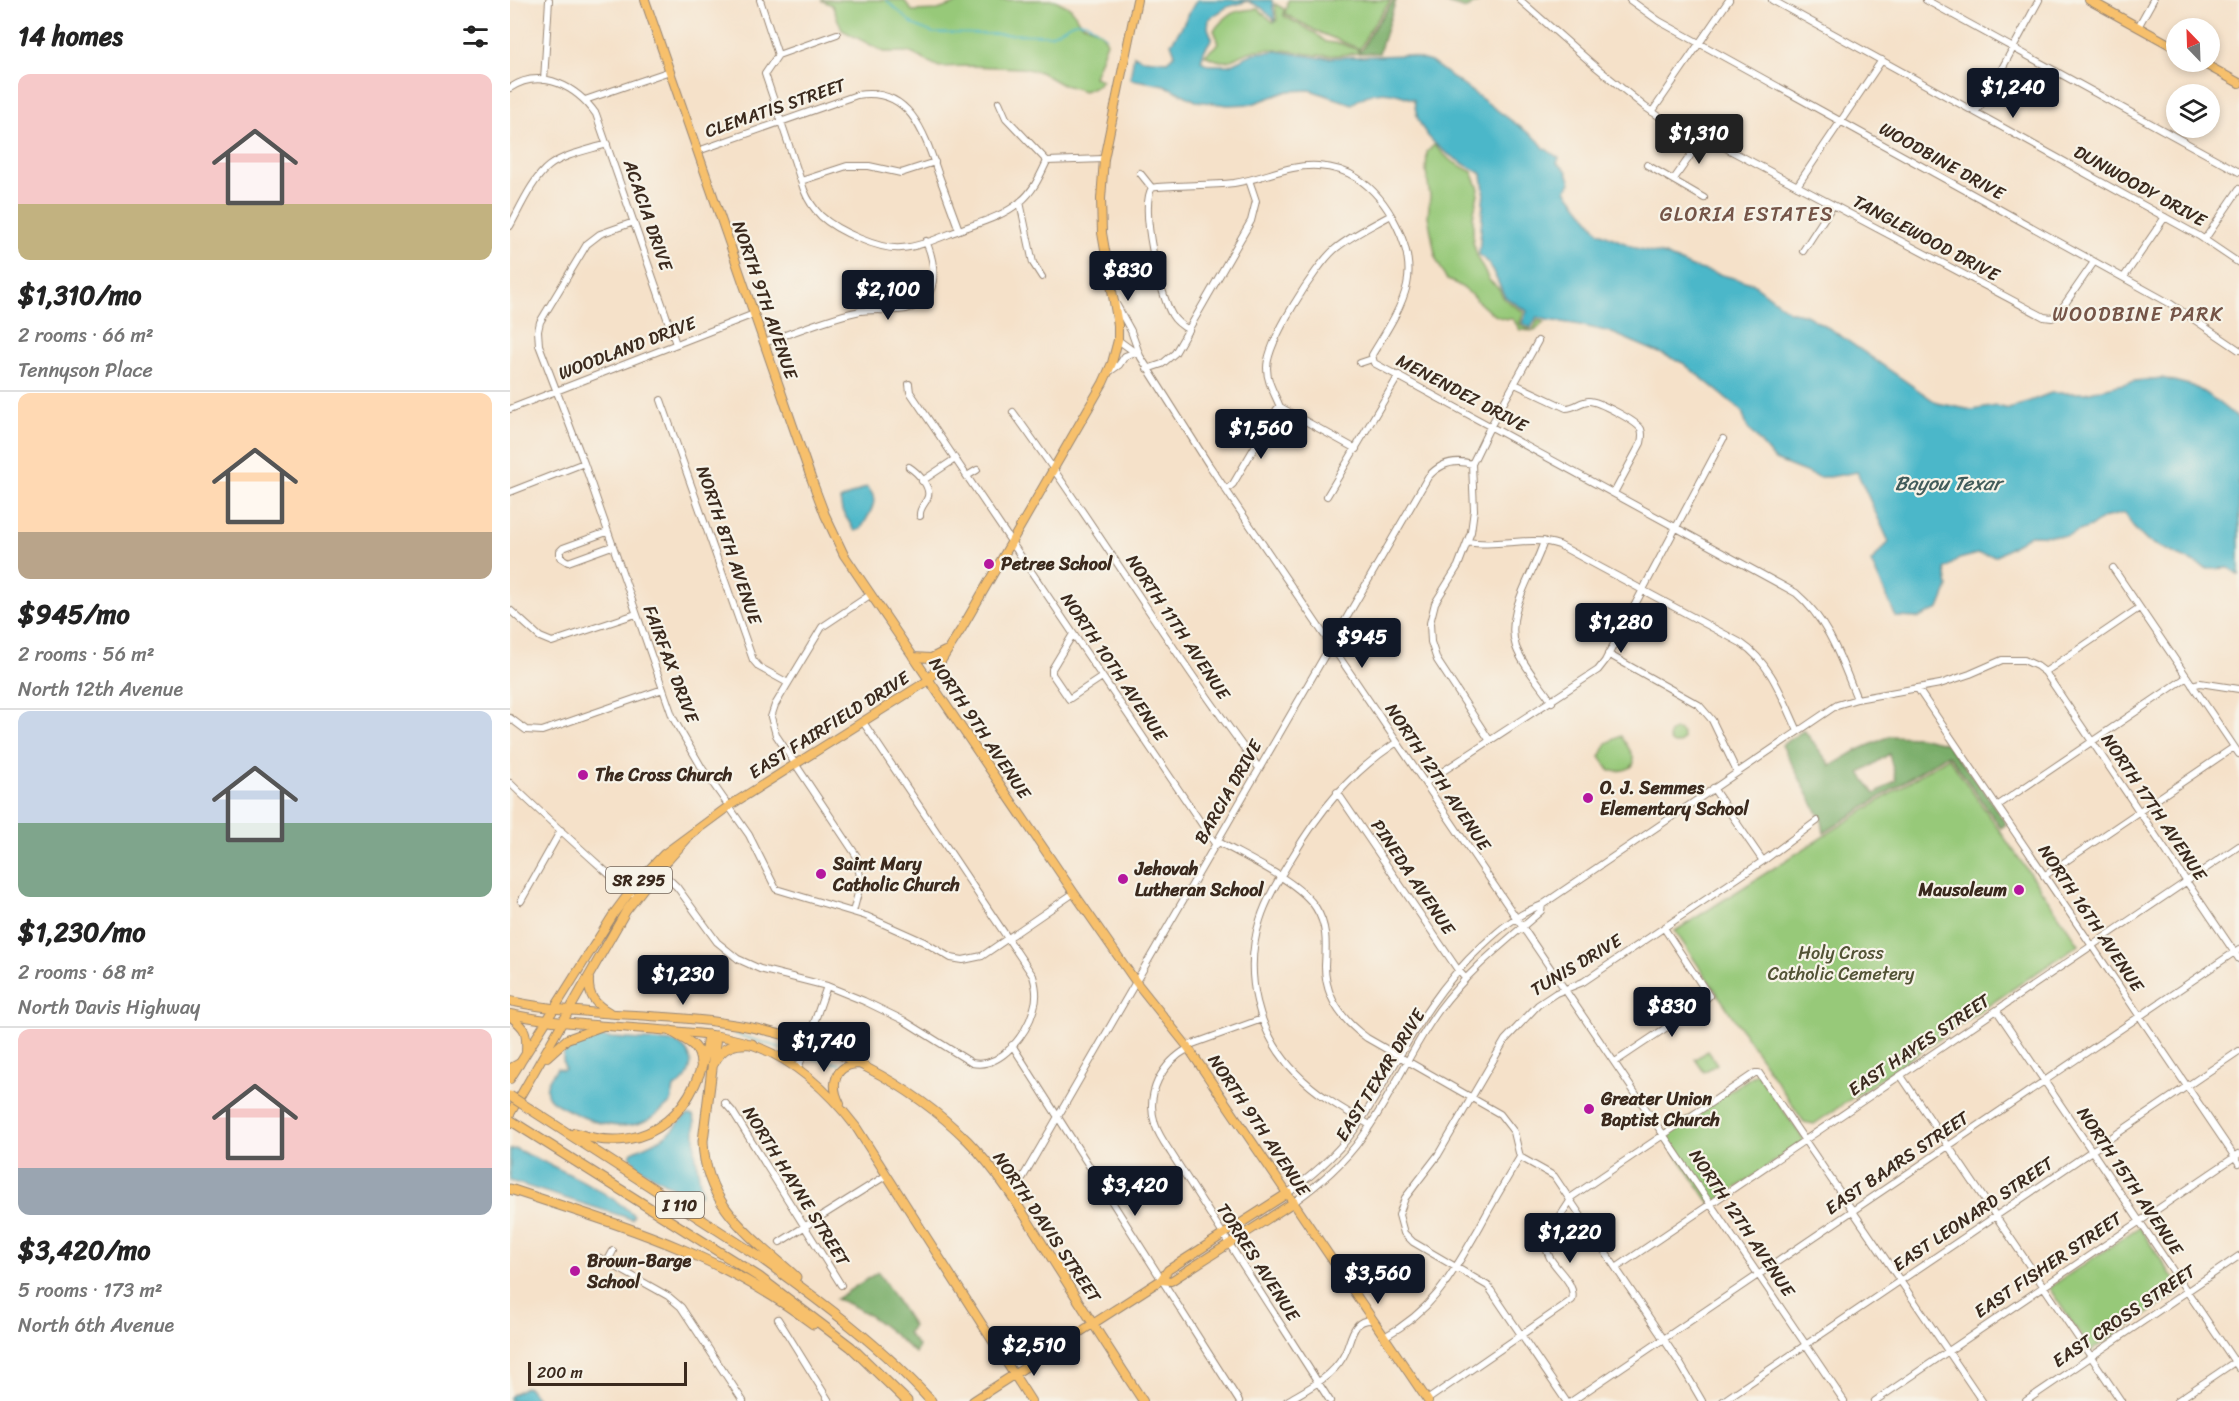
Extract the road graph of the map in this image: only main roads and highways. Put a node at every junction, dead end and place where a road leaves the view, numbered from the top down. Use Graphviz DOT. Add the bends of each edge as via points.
graph roads {
  1 [pos="645,0"];
  2 [pos="1137,0"];
  3 [pos="2089,0"];
  4 [pos="2166,42"];
  5 [pos="2219,72"];
  6 [pos="2239,83"];
  7 [pos="949,648"];
  8 [pos="913,657"];
  9 [pos="929,680"];
  10 [pos="656,868"];
  11 [pos="589,978"];
  12 [pos="510,1001"];
  13 [pos="555,1008"];
  14 [pos="570,1010"];
  15 [pos="610,1013"];
  16 [pos="510,1015"];
  17 [pos="548,1020"];
  18 [pos="564,1022"];
  19 [pos="714,1022"];
  20 [pos="603,1026"];
  21 [pos="671,1031"];
  22 [pos="712,1035"];
  23 [pos="752,1044"];
  24 [pos="526,1054"];
  25 [pos="519,1064"];
  26 [pos="539,1064"];
  27 [pos="861,1065"];
  28 [pos="712,1068"];
  29 [pos="510,1069"];
  30 [pos="699,1078"];
  31 [pos="510,1079"];
  32 [pos="510,1096"];
  33 [pos="510,1114"];
  34 [pos="846,1114"];
  35 [pos="510,1120"];
  36 [pos="552,1122"];
  37 [pos="510,1189"];
  38 [pos="1288,1193"];
  39 [pos="1293,1202"];
  40 [pos="1161,1280"];
  41 [pos="806,1292"];
  42 [pos="1093,1324"];
  43 [pos="879,1374"];
  44 [pos="1014,1374"];
  45 [pos="1428,1400"];
  46 [pos="907,1401"];
  47 [pos="931,1401"];
  48 [pos="973,1401"];
  49 [pos="1031,1401"];
  50 [pos="1143,1401"];
  1 -- 8 [label="main road, NORTH 9TH AVENUE" via="825,515 844,555"];
  2 -- 7 [label="main road, EAST FAIRFIELD DRIVE" via="1104,159 1102,233 1118,325 1109,372"];
  3 -- 4 [label="main road"];
  5 -- 6 [label="main road"];
  7 -- 8 [label="main road" via="931,658"];
  7 -- 9 [label="main road, EAST FAIRFIELD DRIVE"];
  8 -- 9 [label="main road, NORTH 9TH AVENUE"];
  9 -- 10 [label="main road, EAST FAIRFIELD DRIVE / SR 295" via="729,806 678,842"];
  9 -- 38 [label="main road, NORTH 9TH AVENUE" via="1136,982 1188,1047"];
  10 -- 11 [label="main road, EAST FAIRFIELD DRIVE / SR 295" via="612,934"];
  10 -- 13 [label="main road, EAST FAIRFIELD DRIVE / SR 295" via="629,892"];
  11 -- 14 [label="main road, EAST FAIRFIELD DRIVE / SR 295"];
  11 -- 15 [label="main road" via="591,998"];
  12 -- 13 [label="main road, NORTH DAVIS STREET"];
  13 -- 14 [label="main road, NORTH DAVIS STREET"];
  13 -- 17 [label="main road, EAST FAIRFIELD DRIVE / SR 295"];
  14 -- 15 [label="main road, NORTH DAVIS STREET"];
  14 -- 18 [label="main road, EAST FAIRFIELD DRIVE / SR 295"];
  15 -- 19 [label="main road, NORTH DAVIS STREET"];
  16 -- 17 [label="main road"];
  16 -- 24 [label="main road" via="525,1030"];
  17 -- 18 [label="main road"];
  17 -- 24 [label="main road, EAST FAIRFIELD DRIVE / SR 295"];
  18 -- 20 [label="main road"];
  18 -- 26 [label="main road, EAST FAIRFIELD DRIVE / SR 295"];
  19 -- 22 [label="main road"];
  19 -- 27 [label="main road, NORTH DAVIS STREET" via="807,1042"];
  20 -- 21 [label="main road"];
  20 -- 26 [label="main road" via="567,1039"];
  21 -- 22 [label="main road"];
  21 -- 30 [label="highway" via="698,1049"];
  22 -- 23 [label="main road"];
  22 -- 28 [label="highway"];
  22 -- 30 [label="highway"];
  23 -- 28 [label="highway" via="725,1049"];
  23 -- 34 [label="main road" via="798,1069"];
  24 -- 25 [label="main road, EAST FAIRFIELD DRIVE / SR 295"];
  25 -- 29 [label="highway"];
  25 -- 31 [label="main road, EAST FAIRFIELD DRIVE / SR 295"];
  26 -- 33 [label="main road, EAST FAIRFIELD DRIVE / SR 295"];
  27 -- 34 [label="main road" via="846,1067 836,1079 834,1090"];
  27 -- 42 [label="main road, NORTH DAVIS STREET" via="915,1096 982,1157 1012,1196"];
  28 -- 41 [label="highway" via="703,1142 714,1191 740,1227 796,1277"];
  30 -- 36 [label="highway" via="679,1111 662,1125 630,1138 598,1139"];
  32 -- 36 [label="highway, I 110, bridge"];
  34 -- 44 [label="main road"];
  35 -- 43 [label="highway, I 110" via="759,1277 820,1322"];
  36 -- 41 [label="highway, I 110" via="761,1258"];
  37 -- 43 [label="highway" via="595,1215 686,1250 769,1294"];
  38 -- 39 [label="main road, NORTH 9TH AVENUE"];
  38 -- 40 [label="main road, EAST TEXAR DRIVE" via="1168,1270"];
  39 -- 40 [label="main road, EAST TEXAR DRIVE" via="1171,1281"];
  39 -- 45 [label="main road, NORTH 9TH AVENUE"];
  40 -- 42 [label="main road, EAST TEXAR DRIVE"];
  41 -- 47 [label="highway, I 110" via="901,1370"];
  42 -- 44 [label="main road, EAST TEXAR DRIVE"];
  42 -- 50 [label="main road, NORTH DAVIS STREET"];
  43 -- 46 [label="highway, I 110"];
  44 -- 48 [label="main road, EAST TEXAR DRIVE"];
  44 -- 49 [label="main road"];
}
